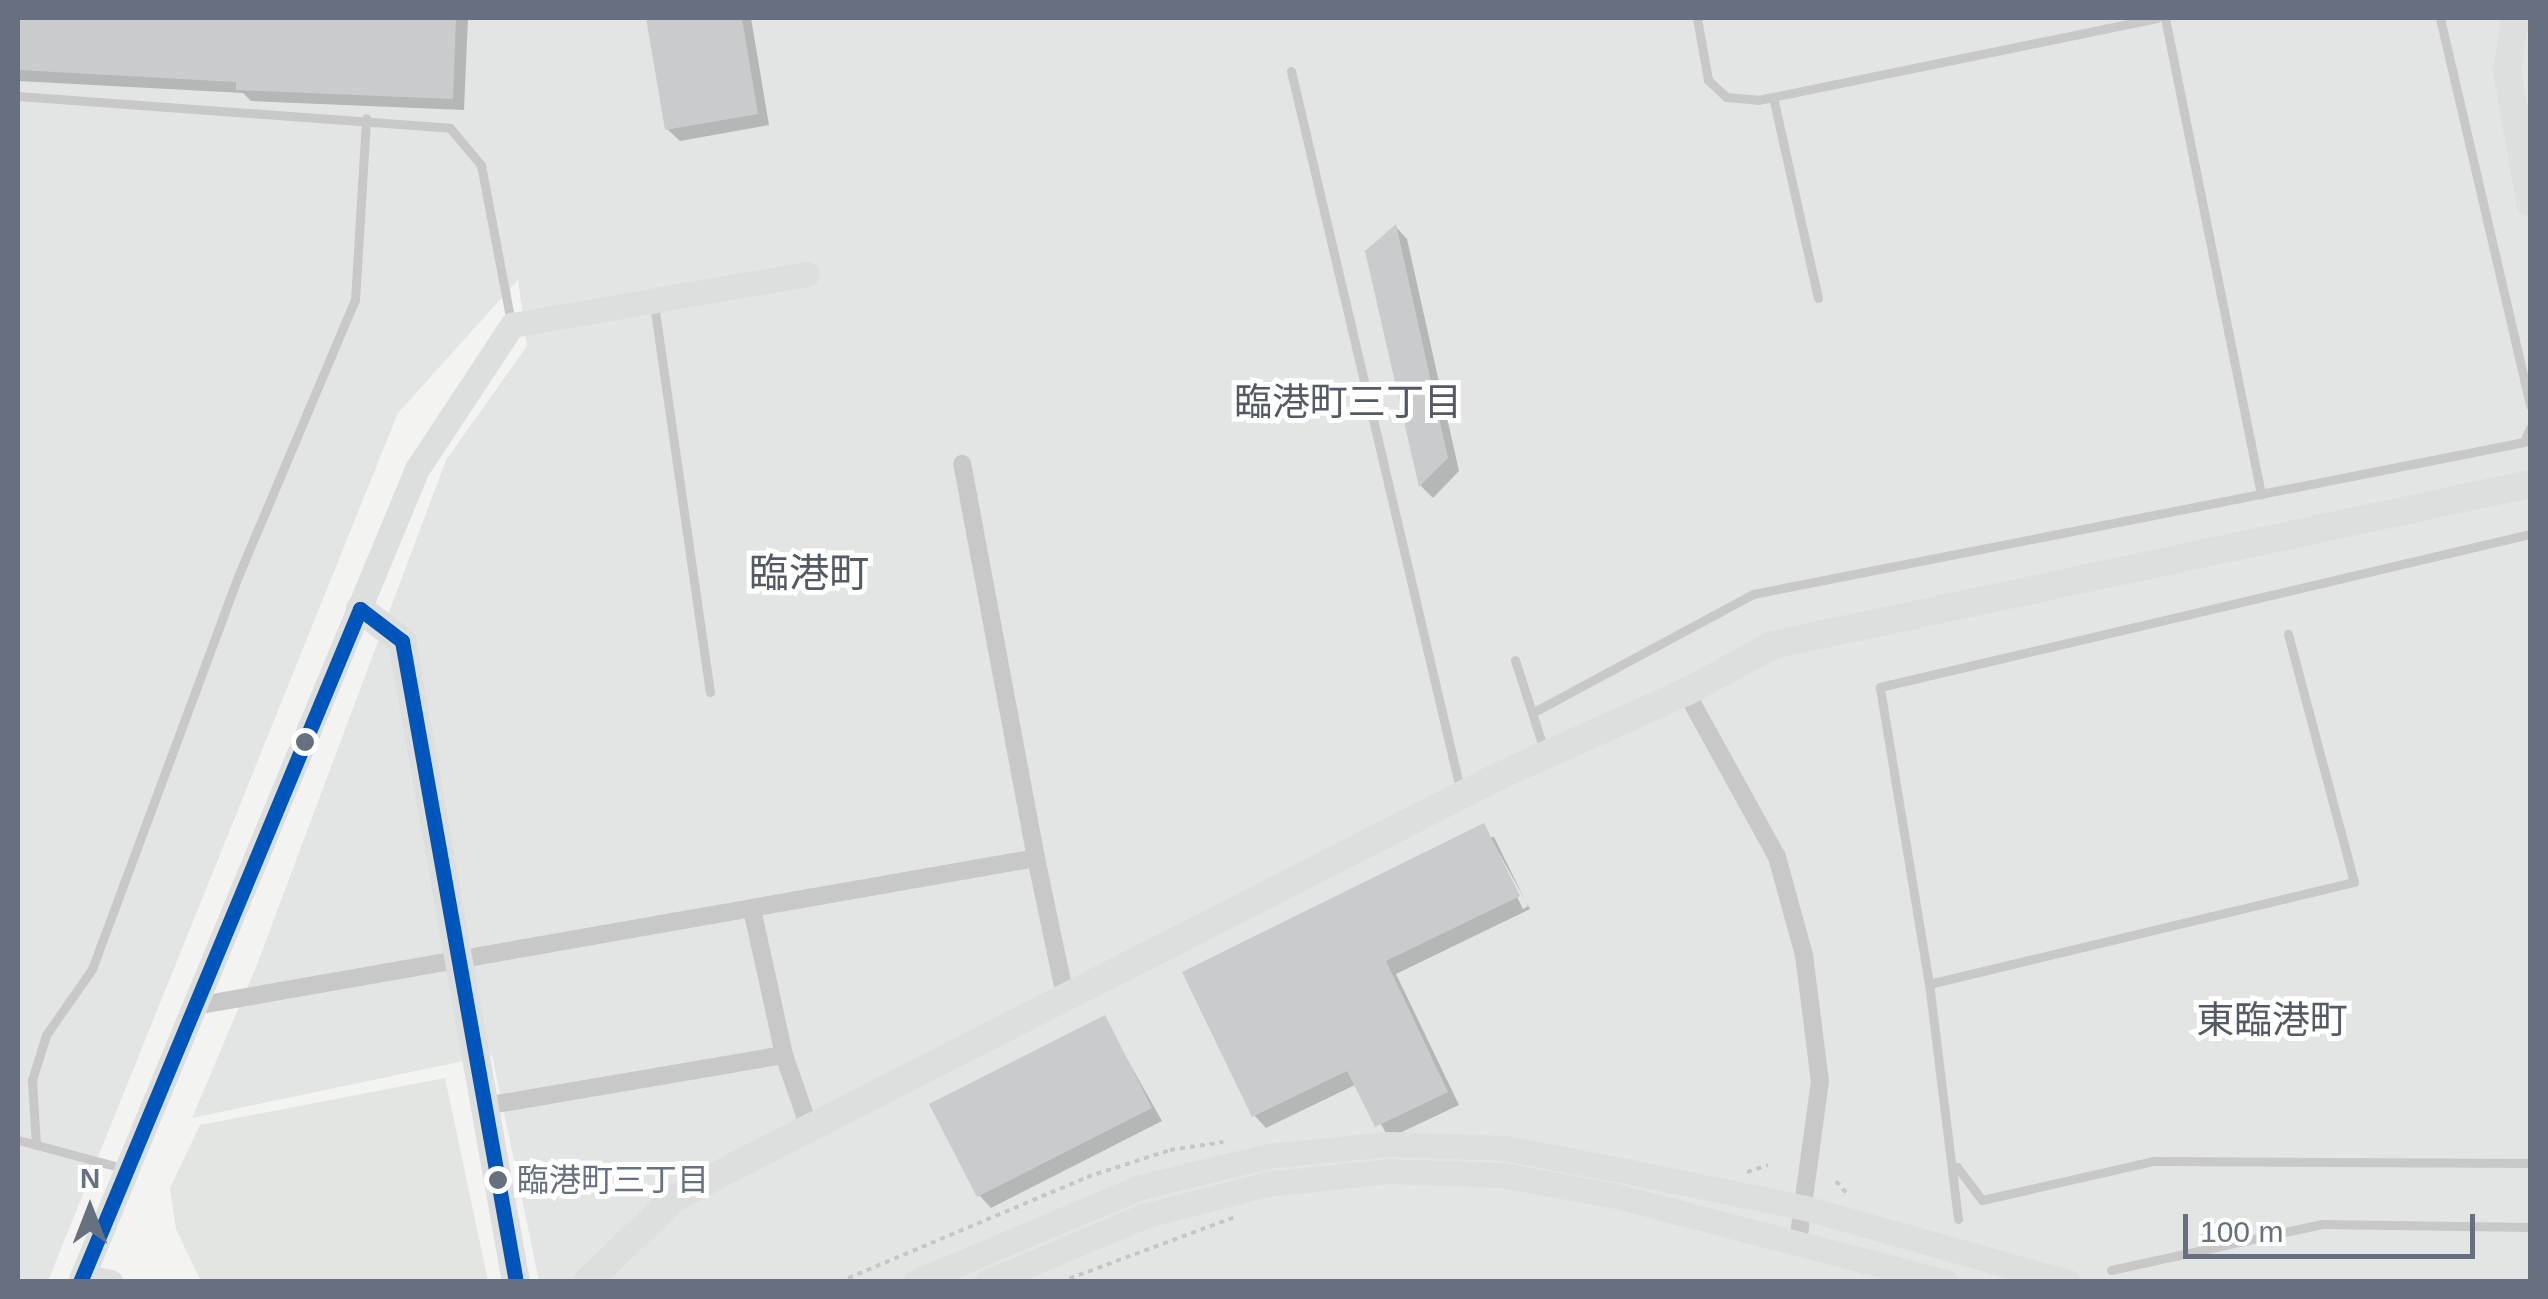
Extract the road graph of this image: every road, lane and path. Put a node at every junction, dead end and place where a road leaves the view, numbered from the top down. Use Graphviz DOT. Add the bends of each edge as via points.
graph roads {
  1 [pos="1697,18"];
  2 [pos="2157,18"];
  3 [pos="2166,18"];
  4 [pos="2440,18"];
  5 [pos="2514,18"];
  6 [pos="1292,71"];
  7 [pos="18,96"];
  8 [pos="1773,97"];
  9 [pos="366,118"];
  10 [pos="2530,202"];
  11 [pos="808,274"];
  12 [pos="1818,298"];
  13 [pos="654,301"];
  14 [pos="512,325"];
  15 [pos="2530,406"];
  16 [pos="2530,428"];
  17 [pos="962,464"];
  18 [pos="2530,484"];
  19 [pos="2261,494"];
  20 [pos="2530,534"];
  21 [pos="360,609"];
  22 [pos="2288,634"];
  23 [pos="1514,660"];
  24 [pos="710,692"];
  25 [pos="1686,692"];
  26 [pos="1532,713"];
  27 [pos="1545,755"];
  28 [pos="1462,796"];
  29 [pos="1036,858"];
  30 [pos="752,909"];
  31 [pos="460,961"];
  32 [pos="1929,984"];
  33 [pos="1066,1000"];
  34 [pos="194,1006"];
  35 [pos="784,1055"];
  36 [pos="485,1106"];
  37 [pos="809,1127"];
  38 [pos="18,1140"];
  39 [pos="36,1145"];
  40 [pos="1955,1164"];
  41 [pos="2530,1164"];
  42 [pos="127,1169"];
  43 [pos="1806,1208"];
  44 [pos="1239,1215"];
  45 [pos="1958,1220"];
  46 [pos="2530,1226"];
  47 [pos="1798,1242"];
  48 [pos="2111,1270"];
  49 [pos="84,1280"];
  50 [pos="110,1282"];
  51 [pos="516,1282"];
  52 [pos="587,1282"];
  53 [pos="915,1282"];
  54 [pos="986,1282"];
  55 [pos="1060,1282"];
  56 [pos="1946,1282"];
  57 [pos="2069,1282"];
  1 -- 8 [label="lane" via="1708,80 1726,98"];
  2 -- 8 [label="lane"];
  3 -- 19 [label="lane"];
  4 -- 15 [label="lane"];
  5 -- 10 [label="main road" via="2507,70"];
  6 -- 28 [label="lane"];
  7 -- 9 [label="lane"];
  8 -- 12 [label="lane"];
  9 -- 14 [label="lane" via="450,128 481,165"];
  9 -- 39 [label="lane" via="356,300 239,574 92,969 46,1034 32,1080"];
  11 -- 13 [label="street"];
  13 -- 14 [label="street"];
  13 -- 24 [label="lane"];
  14 -- 21 [label="street" via="417,469"];
  16 -- 19 [label="lane" via="2524,442"];
  17 -- 29 [label="street"];
  18 -- 25 [label="main road" via="1774,645"];
  19 -- 26 [label="lane" via="1753,594"];
  20 -- 32 [label="lane" via="1880,687"];
  21 -- 31 [label="main road" via="402,641"];
  21 -- 34 [label="street"];
  22 -- 32 [label="lane" via="2354,882"];
  23 -- 26 [label="lane"];
  25 -- 27 [label="main road"];
  25 -- 43 [label="street" via="1777,857 1804,954 1820,1080"];
  26 -- 27 [label="lane"];
  27 -- 28 [label="main road"];
  28 -- 33 [label="main road"];
  29 -- 30 [label="street"];
  29 -- 33 [label="street"];
  30 -- 31 [label="street"];
  30 -- 35 [label="street"];
  31 -- 34 [label="street"];
  31 -- 36 [label="main road"];
  32 -- 40 [label="lane"];
  33 -- 37 [label="main road"];
  34 -- 42 [label="street"];
  35 -- 36 [label="street"];
  35 -- 37 [label="street"];
  36 -- 51 [label="main road"];
  37 -- 52 [label="main road" via="673,1200"];
  38 -- 39 [label="lane"];
  39 -- 42 [label="lane"];
  40 -- 41 [label="lane" via="1982,1200 2153,1161"];
  40 -- 45 [label="lane"];
  42 -- 49 [label="street"];
  43 -- 47 [label="street"];
  43 -- 53 [label="street" via="1505,1148 1390,1144 1266,1156 1137,1188"];
  43 -- 57 [label="street"];
  44 -- 55 [label="path"];
  46 -- 48 [label="lane" via="2322,1224"];
  47 -- 54 [label="street" via="1540,1182 1389,1171 1266,1184 1144,1216"];
  47 -- 56 [label="street"];
  49 -- 50 [label="street"];
}
